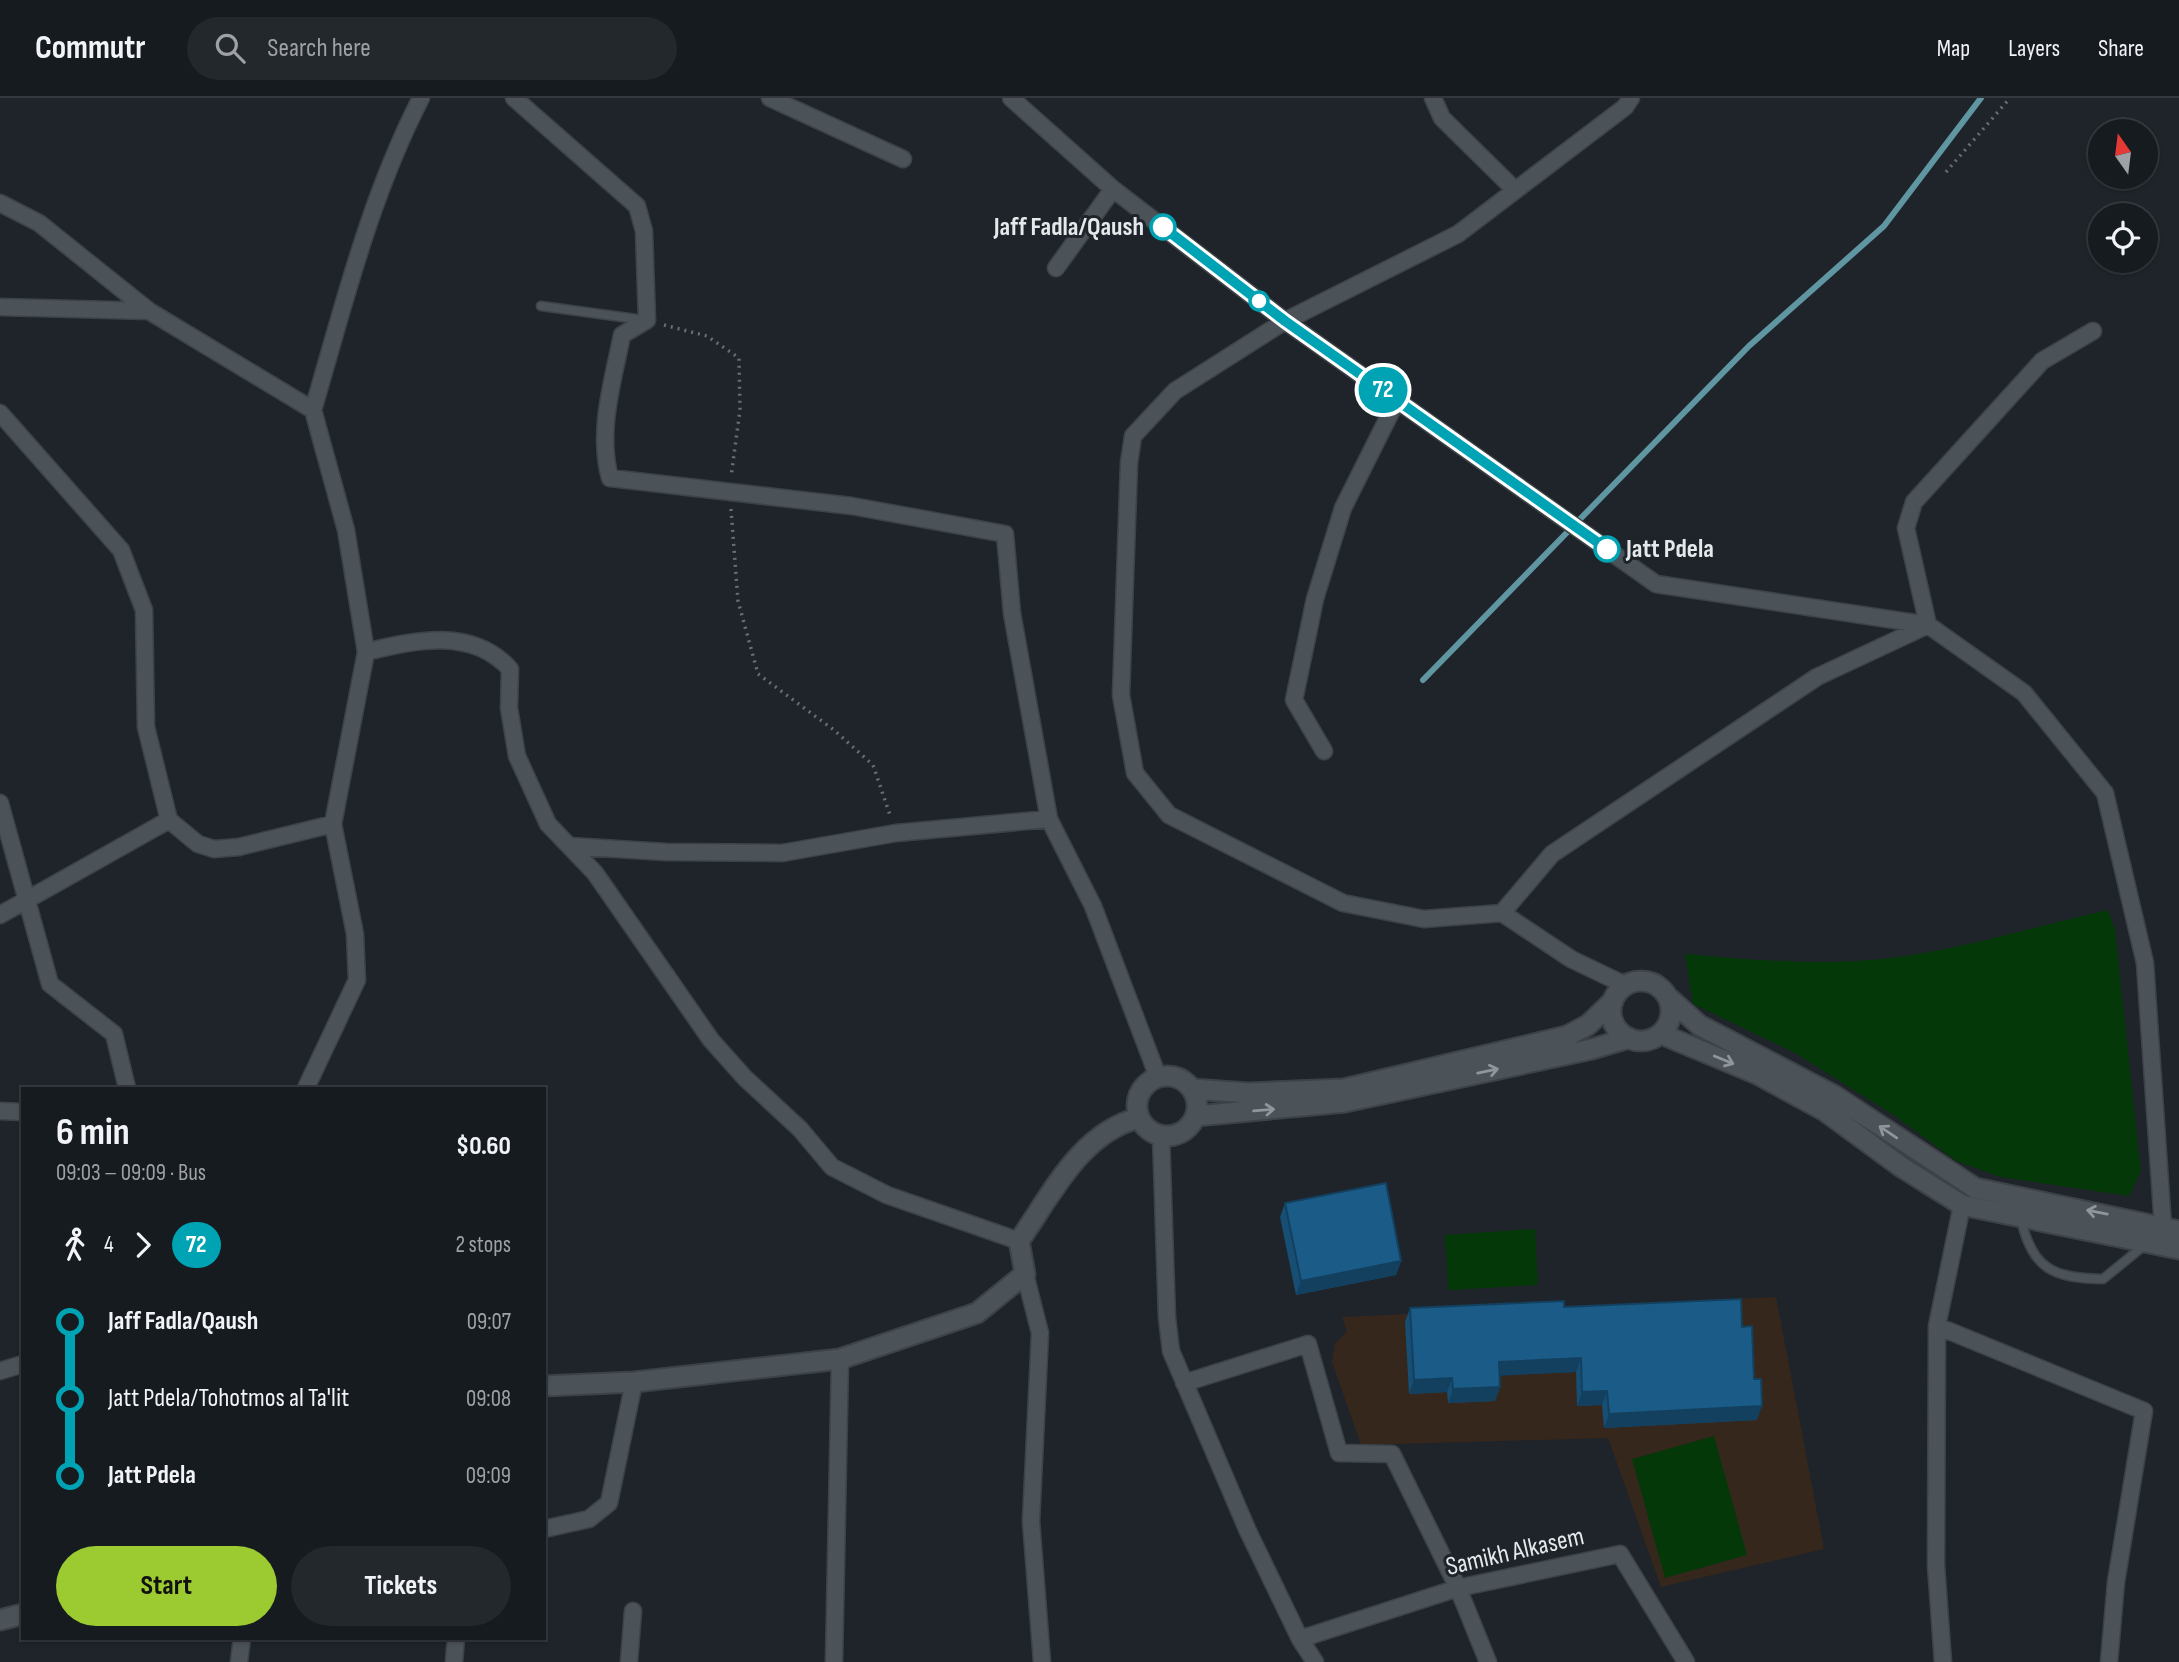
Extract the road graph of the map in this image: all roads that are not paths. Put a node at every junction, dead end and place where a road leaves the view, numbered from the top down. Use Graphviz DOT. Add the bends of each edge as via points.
graph roads {
  1 [pos="421,98"];
  2 [pos="514,98"];
  3 [pos="770,98"];
  4 [pos="1011,98"];
  5 [pos="1433,98"];
  6 [pos="1631,98"];
  7 [pos="902,159"];
  8 [pos="1113,189"];
  9 [pos="1515,190"];
  10 [pos="0,203"];
  11 [pos="1056,268"];
  12 [pos="541,306"];
  13 [pos="0,307"];
  14 [pos="149,311"];
  15 [pos="647,320"];
  16 [pos="1285,321"];
  17 [pos="2093,331"];
  18 [pos="1397,400"];
  19 [pos="313,410"];
  20 [pos="0,413"];
  21 [pos="1928,625"];
  22 [pos="366,652"];
  23 [pos="1324,751"];
  24 [pos="0,803"];
  25 [pos="1049,819"];
  26 [pos="169,820"];
  27 [pos="333,824"];
  28 [pos="569,846"];
  29 [pos="26,900"];
  30 [pos="1502,913"];
  31 [pos="0,915"];
  32 [pos="1619,993"];
  33 [pos="1669,998"];
  34 [pos="1661,1034"];
  35 [pos="1629,1038"];
  36 [pos="1158,1077"];
  37 [pos="127,1087"];
  38 [pos="306,1087"];
  39 [pos="1192,1089"];
  40 [pos="0,1111"];
  41 [pos="21,1112"];
  42 [pos="1196,1116"];
  43 [pos="1139,1118"];
  44 [pos="1161,1136"];
  45 [pos="1962,1205"];
  46 [pos="2021,1219"];
  47 [pos="2171,1229"];
  48 [pos="1019,1241"];
  49 [pos="2147,1243"];
  50 [pos="2179,1249"];
  51 [pos="1025,1275"];
  52 [pos="1937,1325"];
  53 [pos="840,1359"];
  54 [pos="21,1365"];
  55 [pos="0,1371"];
  56 [pos="634,1382"];
  57 [pos="1184,1383"];
  58 [pos="546,1386"];
  59 [pos="546,1529"];
  60 [pos="1458,1588"];
  61 [pos="633,1611"];
  62 [pos="21,1615"];
  63 [pos="0,1620"];
  64 [pos="1300,1639"];
  65 [pos="242,1640"];
  66 [pos="456,1640"];
  67 [pos="239,1662"];
  68 [pos="454,1662"];
  69 [pos="629,1662"];
  70 [pos="834,1662"];
  71 [pos="1042,1662"];
  72 [pos="1315,1662"];
  73 [pos="1488,1662"];
  74 [pos="1686,1662"];
  75 [pos="1943,1662"];
  76 [pos="2109,1662"];
  1 -- 19 [label="street" via="372,208"];
  2 -- 15 [label="street" via="637,206 644,231"];
  3 -- 7 [label="street"];
  4 -- 8 [label="street"];
  5 -- 9 [label="street" via="1441,118"];
  6 -- 9 [label="street"];
  8 -- 11 [label="street"];
  8 -- 16 [label="street"];
  9 -- 16 [label="street" via="1458,234"];
  10 -- 14 [label="street" via="39,223"];
  12 -- 15 [label="lane"];
  13 -- 14 [label="street"];
  14 -- 19 [label="street"];
  15 -- 25 [label="street" via="622,335 609,397 604,454 610,478 852,506 1005,534 1012,613"];
  16 -- 18 [label="street"];
  16 -- 30 [label="street" via="1175,391 1133,436 1121,695 1135,773 1168,815 1343,903 1424,919"];
  17 -- 21 [label="street" via="2042,362 1914,502 1906,528"];
  18 -- 21 [label="street" via="1656,584"];
  18 -- 23 [label="street" via="1343,508 1314,598 1294,700"];
  19 -- 22 [label="street" via="346,530"];
  20 -- 26 [label="street" via="121,550 144,610 146,727"];
  21 -- 30 [label="street" via="1817,677 1552,854"];
  21 -- 47 [label="street" via="2024,693 2105,793 2146,964"];
  22 -- 27 [label="street"];
  22 -- 28 [label="street" via="419,639 471,644 497,654 510,669 509,708 517,756 548,824"];
  24 -- 29 [label="street"];
  25 -- 28 [label="street" via="896,833 782,853"];
  25 -- 36 [label="street" via="1093,906"];
  26 -- 27 [label="street" via="198,844 214,849"];
  26 -- 29 [label="street"];
  27 -- 38 [label="street" via="355,934 357,980"];
  28 -- 48 [label="street" via="595,873 711,1041 832,1167 887,1195"];
  29 -- 31 [label="street"];
  29 -- 37 [label="street" via="50,984 114,1034"];
  30 -- 32 [label="street"];
  32 -- 33 [label="street" via="1645,981 1655,983"];
  32 -- 35 [label="street" via="1613,1021"];
  32 -- 39 [label="street" via="1588,1026 1567,1036 1343,1089 1248,1093"];
  33 -- 34 [label="street" via="1671,1017"];
  47 -- 33 [label="street, one-way" via="1975,1188 1835,1096 1699,1025"];
  34 -- 35 [label="street" via="1643,1041"];
  34 -- 45 [label="street, one-way" via="1757,1074 1825,1111"];
  42 -- 35 [label="street, one-way" via="1345,1102"];
  36 -- 39 [label="street" via="1177,1077"];
  36 -- 43 [label="street" via="1138,1098"];
  39 -- 42 [label="street"];
  40 -- 41 [label="street"];
  42 -- 44 [label="street" via="1186,1130"];
  43 -- 44 [label="street"];
  43 -- 48 [label="street" via="1117,1123 1091,1142"];
  44 -- 57 [label="street" via="1167,1318 1171,1351"];
  45 -- 46 [label="street"];
  45 -- 52 [label="street"];
  46 -- 49 [label="street"];
  46 -- 49 [label="lane" via="2026,1243 2037,1262 2085,1279 2103,1279"];
  48 -- 51 [label="street"];
  49 -- 50 [label="street"];
  51 -- 53 [label="street" via="977,1313"];
  51 -- 71 [label="street" via="1040,1333 1031,1521"];
  52 -- 75 [label="street" via="1936,1565"];
  52 -- 76 [label="street" via="2144,1411 2116,1582"];
  53 -- 56 [label="street"];
  53 -- 70 [label="street"];
  54 -- 55 [label="street"];
  56 -- 58 [label="street"];
  56 -- 59 [label="street" via="609,1503 589,1519"];
  57 -- 60 [label="street" via="1308,1344 1339,1452 1392,1454"];
  57 -- 64 [label="street"];
  60 -- 64 [label="street, Samikh Alkasem"];
  60 -- 73 [label="street"];
  60 -- 74 [label="street, Samikh Alkasem" via="1620,1554"];
  61 -- 69 [label="street"];
  62 -- 63 [label="street"];
  64 -- 72 [label="street"];
  65 -- 67 [label="street"];
  66 -- 68 [label="street"];
}
